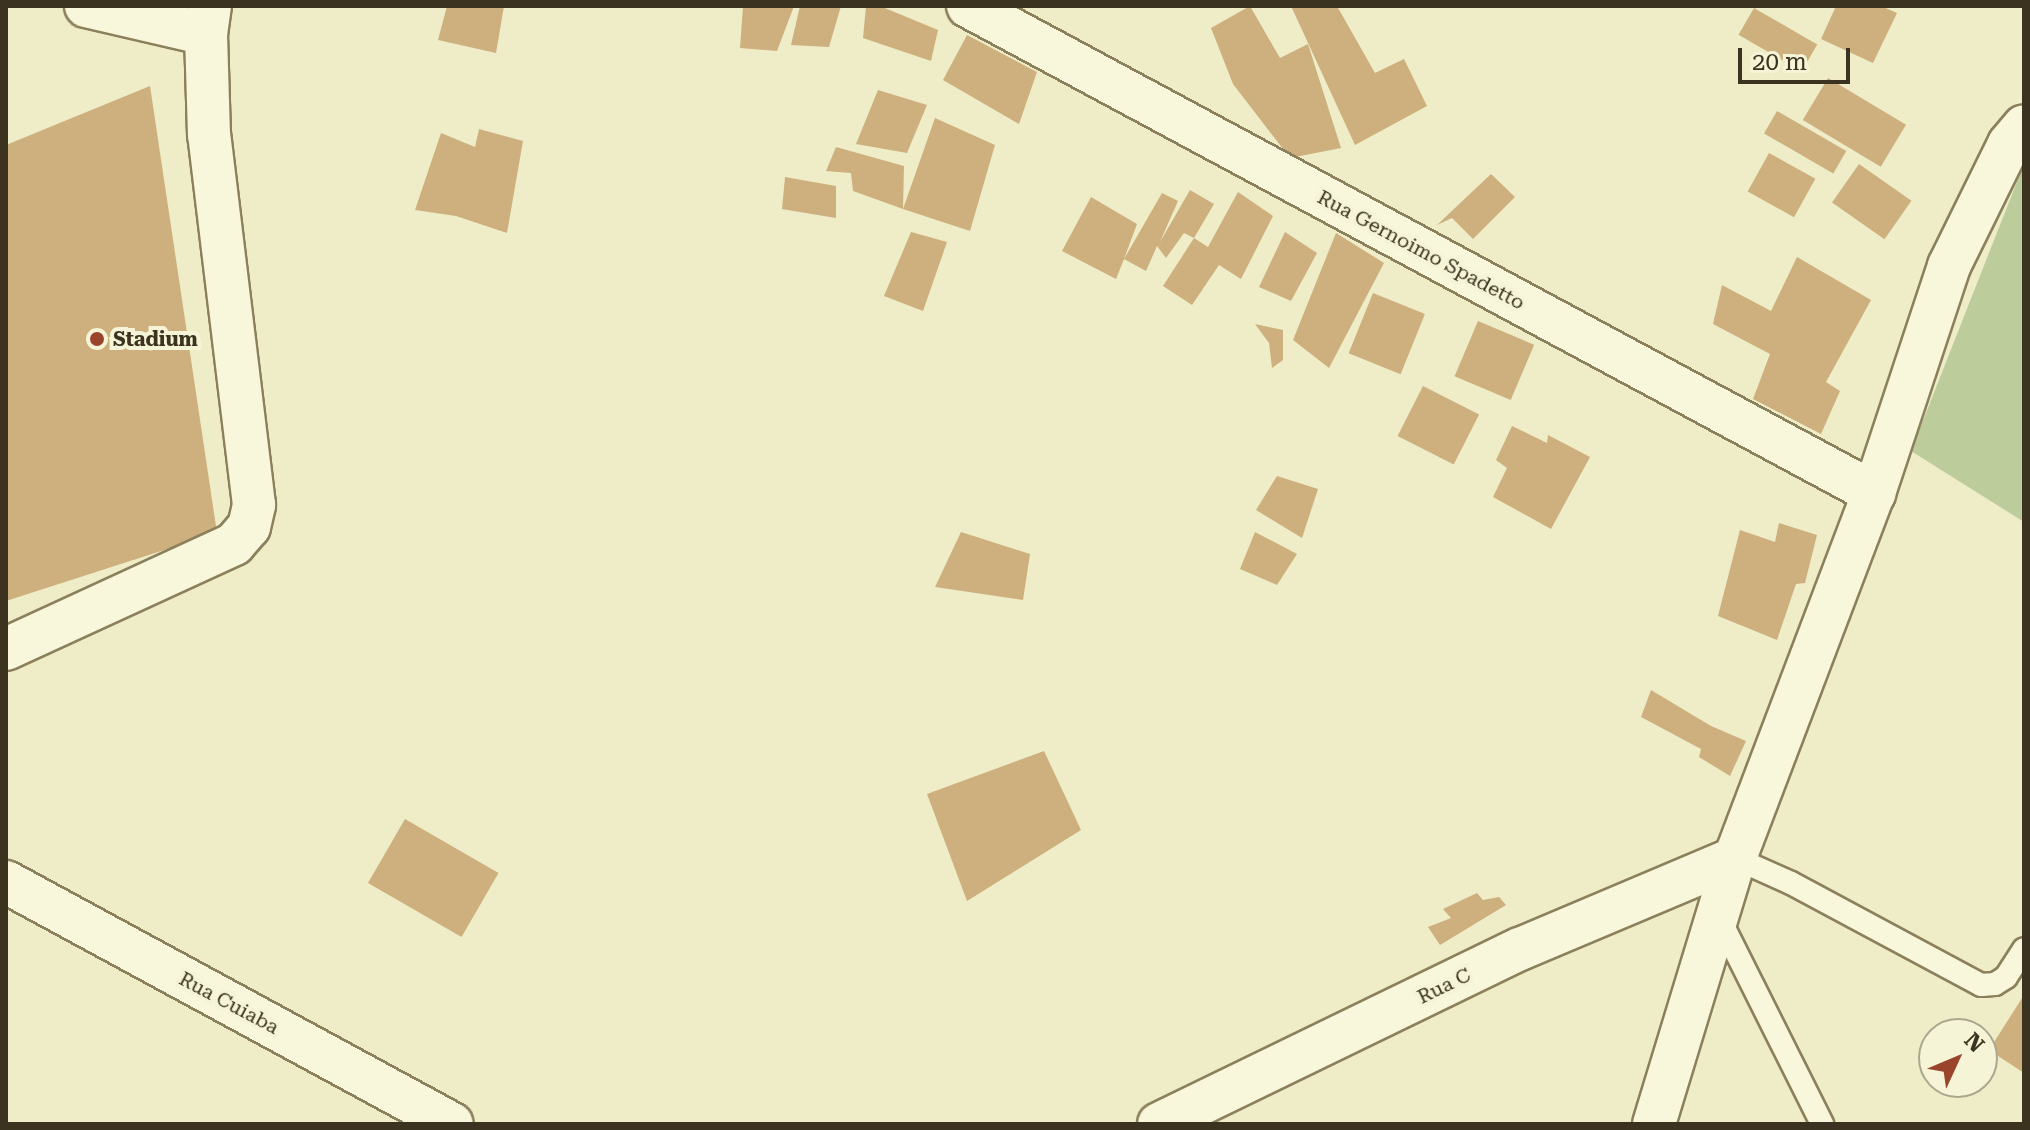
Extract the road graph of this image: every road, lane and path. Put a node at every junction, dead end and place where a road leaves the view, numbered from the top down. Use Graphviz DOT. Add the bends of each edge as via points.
graph roads {
  1 [pos="86,6"];
  2 [pos="968,6"];
  3 [pos="208,20"];
  4 [pos="2024,126"];
  5 [pos="1874,493"];
  6 [pos="6,649"];
  7 [pos="1735,858"];
  8 [pos="6,882"];
  9 [pos="1718,915"];
  10 [pos="2024,949"];
  11 [pos="452,1124"];
  12 [pos="1159,1124"];
  13 [pos="1654,1124"];
  14 [pos="1822,1124"];
  1 -- 3 [label="street"];
  2 -- 5 [label="street, Rua Gernoimo Spadetto"];
  3 -- 6 [label="street" via="209,135 254,505 249,527 234,544"];
  4 -- 5 [label="street" via="2009,144 1949,266"];
  5 -- 7 [label="street"];
  7 -- 9 [label="street"];
  7 -- 10 [label="lane" via="1981,985 2006,977"];
  7 -- 12 [label="street, Rua C" via="1520,949"];
  8 -- 11 [label="street, Rua Cuiaba"];
  9 -- 13 [label="street"];
  9 -- 14 [label="lane"];
}
